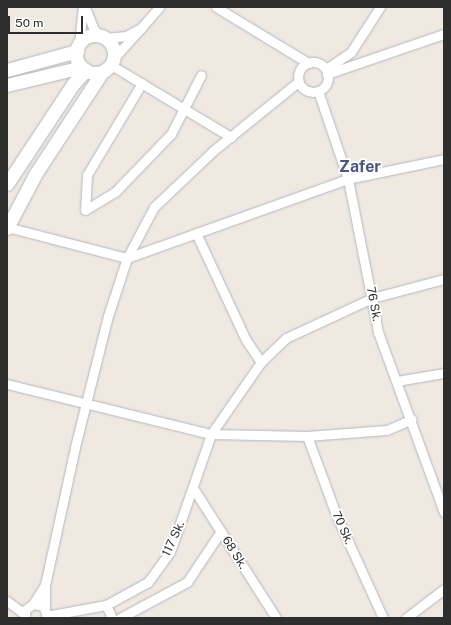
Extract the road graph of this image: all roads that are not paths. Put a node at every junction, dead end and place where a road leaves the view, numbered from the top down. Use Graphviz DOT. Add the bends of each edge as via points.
graph roads {
  1 [pos="84,7"];
  2 [pos="158,7"];
  3 [pos="216,7"];
  4 [pos="380,7"];
  5 [pos="141,28"];
  6 [pos="444,34"];
  7 [pos="103,37"];
  8 [pos="78,47"];
  9 [pos="308,63"];
  10 [pos="109,65"];
  11 [pos="84,68"];
  12 [pos="7,70"];
  13 [pos="326,72"];
  14 [pos="201,76"];
  15 [pos="298,82"];
  16 [pos="142,83"];
  17 [pos="7,85"];
  18 [pos="318,91"];
  19 [pos="185,109"];
  20 [pos="231,137"];
  21 [pos="444,159"];
  22 [pos="348,180"];
  23 [pos="7,184"];
  24 [pos="7,228"];
  25 [pos="196,233"];
  26 [pos="127,258"];
  27 [pos="444,279"];
  28 [pos="372,298"];
  29 [pos="261,362"];
  30 [pos="444,373"];
  31 [pos="397,381"];
  32 [pos="7,384"];
  33 [pos="86,404"];
  34 [pos="412,419"];
  35 [pos="211,434"];
  36 [pos="307,436"];
  37 [pos="193,488"];
  38 [pos="444,512"];
  39 [pos="220,531"];
  40 [pos="44,585"];
  41 [pos="444,589"];
  42 [pos="8,601"];
  43 [pos="31,605"];
  44 [pos="106,605"];
  45 [pos="46,614"];
  46 [pos="25,616"];
  47 [pos="274,617"];
  48 [pos="112,618"];
  49 [pos="120,618"];
  50 [pos="383,618"];
  51 [pos="406,618"];
  1 -- 7 [label="street" via="94,30"];
  1 -- 8 [label="street"];
  2 -- 5 [label="street"];
  3 -- 9 [label="street"];
  4 -- 13 [label="street" via="351,52"];
  5 -- 7 [label="street" via="126,36"];
  5 -- 10 [label="street"];
  6 -- 13 [label="street"];
  7 -- 8 [label="street" via="89,36"];
  7 -- 10 [label="street" via="113,48"];
  8 -- 11 [label="street"];
  8 -- 12 [label="street"];
  9 -- 13 [label="street" via="318,63"];
  9 -- 15 [label="street" via="300,68"];
  10 -- 11 [label="street"];
  10 -- 16 [label="street"];
  10 -- 24 [label="street" via="36,173"];
  11 -- 17 [label="street"];
  11 -- 23 [label="street"];
  13 -- 18 [label="street" via="326,84"];
  14 -- 19 [label="street"];
  15 -- 18 [label="street" via="308,91"];
  15 -- 20 [label="street"];
  16 -- 19 [label="street"];
  16 -- 19 [label="street" via="87,175 85,210 115,192 171,134"];
  18 -- 22 [label="street, 76 Sk."];
  19 -- 20 [label="street"];
  20 -- 26 [label="street" via="154,207"];
  21 -- 22 [label="street"];
  22 -- 25 [label="street"];
  22 -- 28 [label="street, 76 Sk."];
  24 -- 26 [label="street"];
  25 -- 26 [label="street"];
  25 -- 29 [label="street" via="246,340"];
  26 -- 33 [label="street" via="108,316"];
  27 -- 28 [label="street, 117 Sk."];
  28 -- 29 [label="street, 117 Sk." via="286,338"];
  28 -- 31 [label="street, 76 Sk." via="378,332"];
  29 -- 35 [label="street, 117 Sk."];
  30 -- 31 [label="street"];
  31 -- 34 [label="street, 76 Sk."];
  32 -- 33 [label="street"];
  33 -- 35 [label="street"];
  33 -- 40 [label="street"];
  34 -- 36 [label="street" via="387,430"];
  34 -- 38 [label="street, 76 Sk."];
  35 -- 36 [label="street"];
  35 -- 37 [label="street, 117 Sk."];
  36 -- 50 [label="street, 70 Sk." via="337,517"];
  37 -- 39 [label="street, 68 Sk."];
  37 -- 44 [label="street, 117 Sk." via="170,552 148,582"];
  39 -- 47 [label="street, 68 Sk."];
  39 -- 49 [label="street" via="186,582"];
  40 -- 43 [label="street"];
  40 -- 45 [label="street"];
  41 -- 51 [label="street"];
  42 -- 43 [label="street"];
  42 -- 46 [label="street"];
  43 -- 45 [label="street"];
  43 -- 46 [label="street"];
  44 -- 45 [label="street, 117 Sk."];
  44 -- 48 [label="street"];
}
